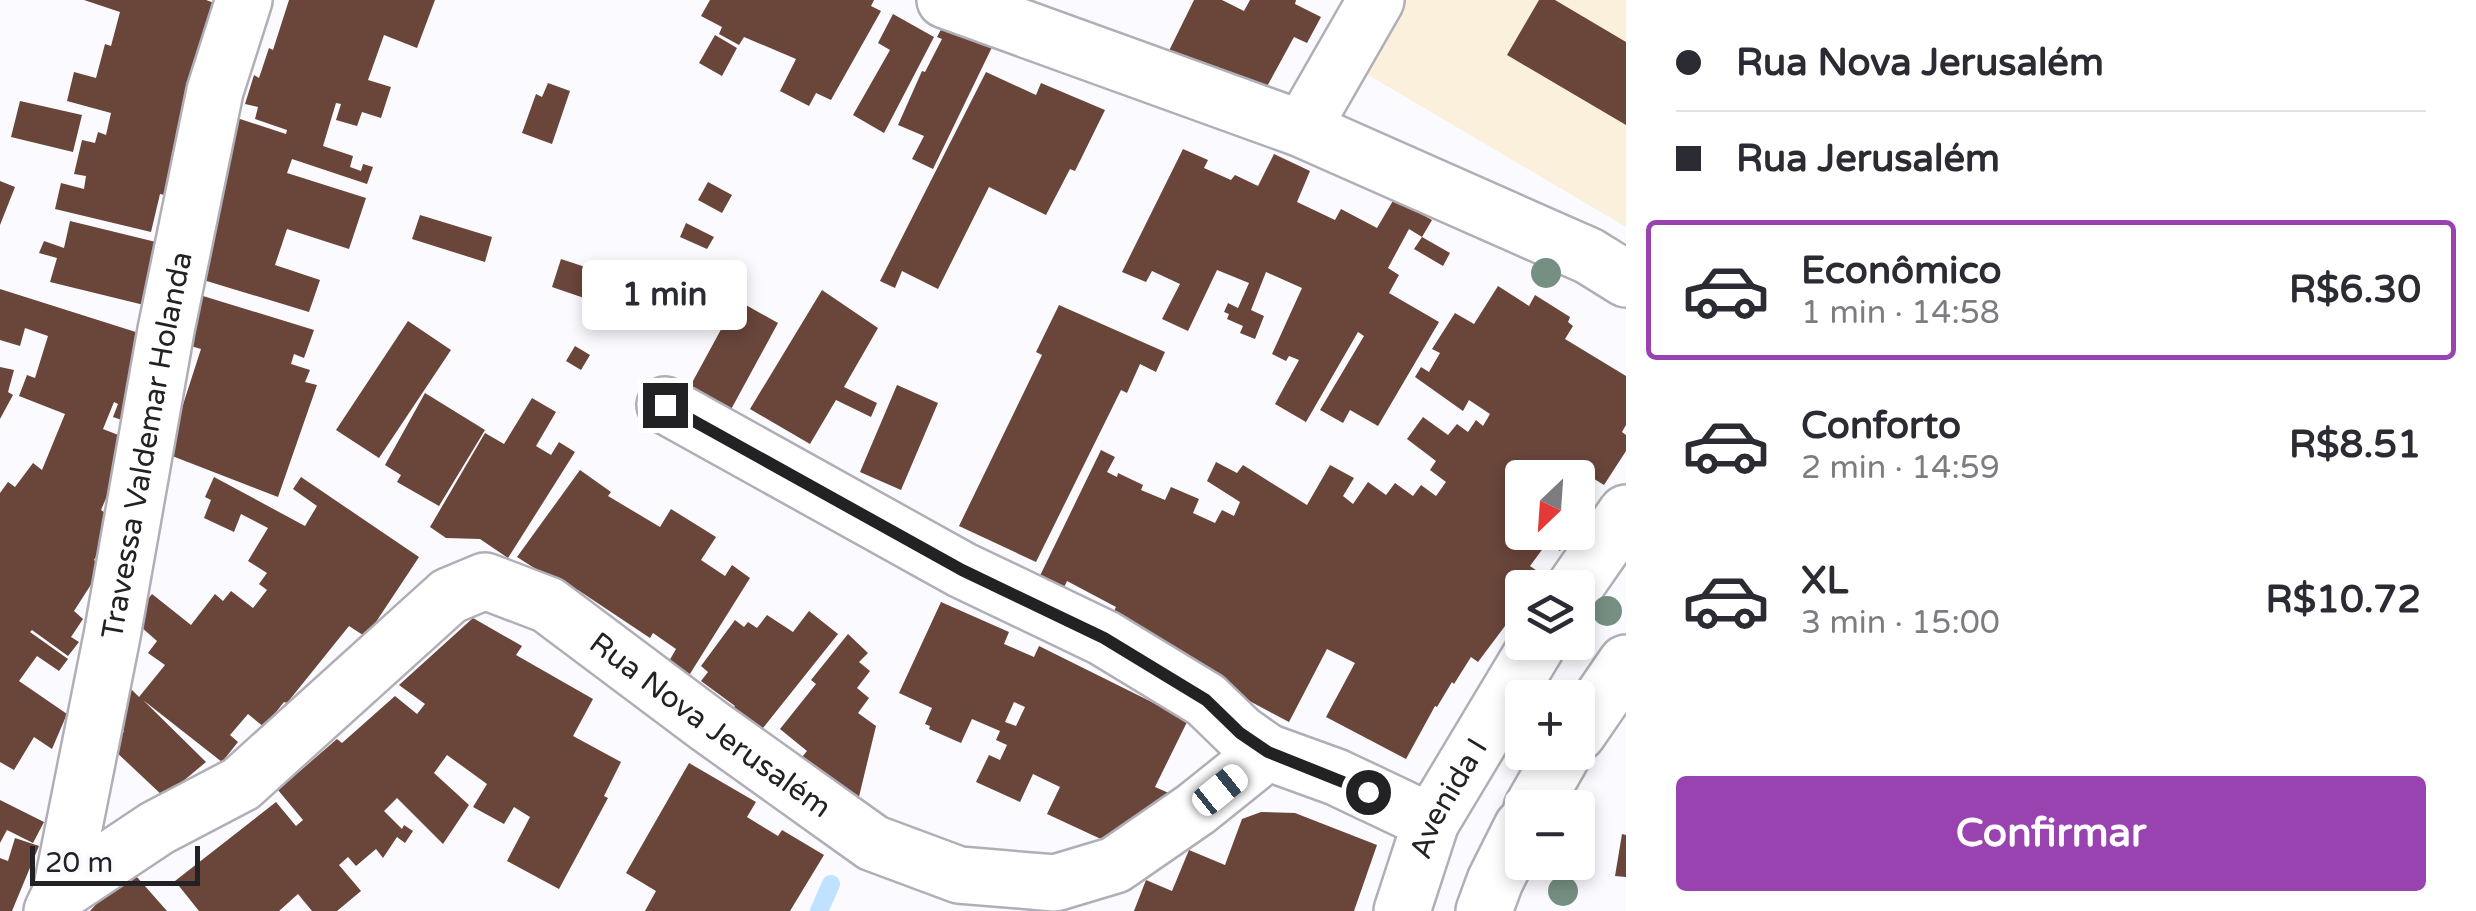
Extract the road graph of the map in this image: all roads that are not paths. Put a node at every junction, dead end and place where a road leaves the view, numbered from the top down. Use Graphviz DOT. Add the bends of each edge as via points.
graph roads {
  1 [pos="244,0"];
  2 [pos="945,0"];
  3 [pos="1376,0"];
  4 [pos="1302,130"];
  5 [pos="1626,279"];
  6 [pos="665,405"];
  7 [pos="1626,513"];
  8 [pos="1586,570"];
  9 [pos="1528,660"];
  10 [pos="1626,664"];
  11 [pos="1595,708"];
  12 [pos="1268,752"];
  13 [pos="1430,822"];
  14 [pos="1505,861"];
  15 [pos="57,902"];
  16 [pos="1402,911"];
  17 [pos="1484,911"];
  1 -- 15 [label="street, Travessa Valdemar Holanda" via="207,128"];
  2 -- 4 [label="street"];
  3 -- 4 [label="street"];
  4 -- 5 [label="street" via="1589,256"];
  6 -- 12 [label="street" via="962,570 1104,638 1206,700"];
  7 -- 8 [label="street"];
  9 -- 13 [label="street, Avenida I"];
  10 -- 11 [label="street"];
  12 -- 13 [label="street"];
  12 -- 15 [label="street, Rua Nova Jerusalém" via="1115,865 1055,883 959,875 873,843 548,605 485,581 449,596 241,784 157,828"];
  13 -- 16 [label="street, Avenida I"];
  14 -- 17 [label="street"];
}
